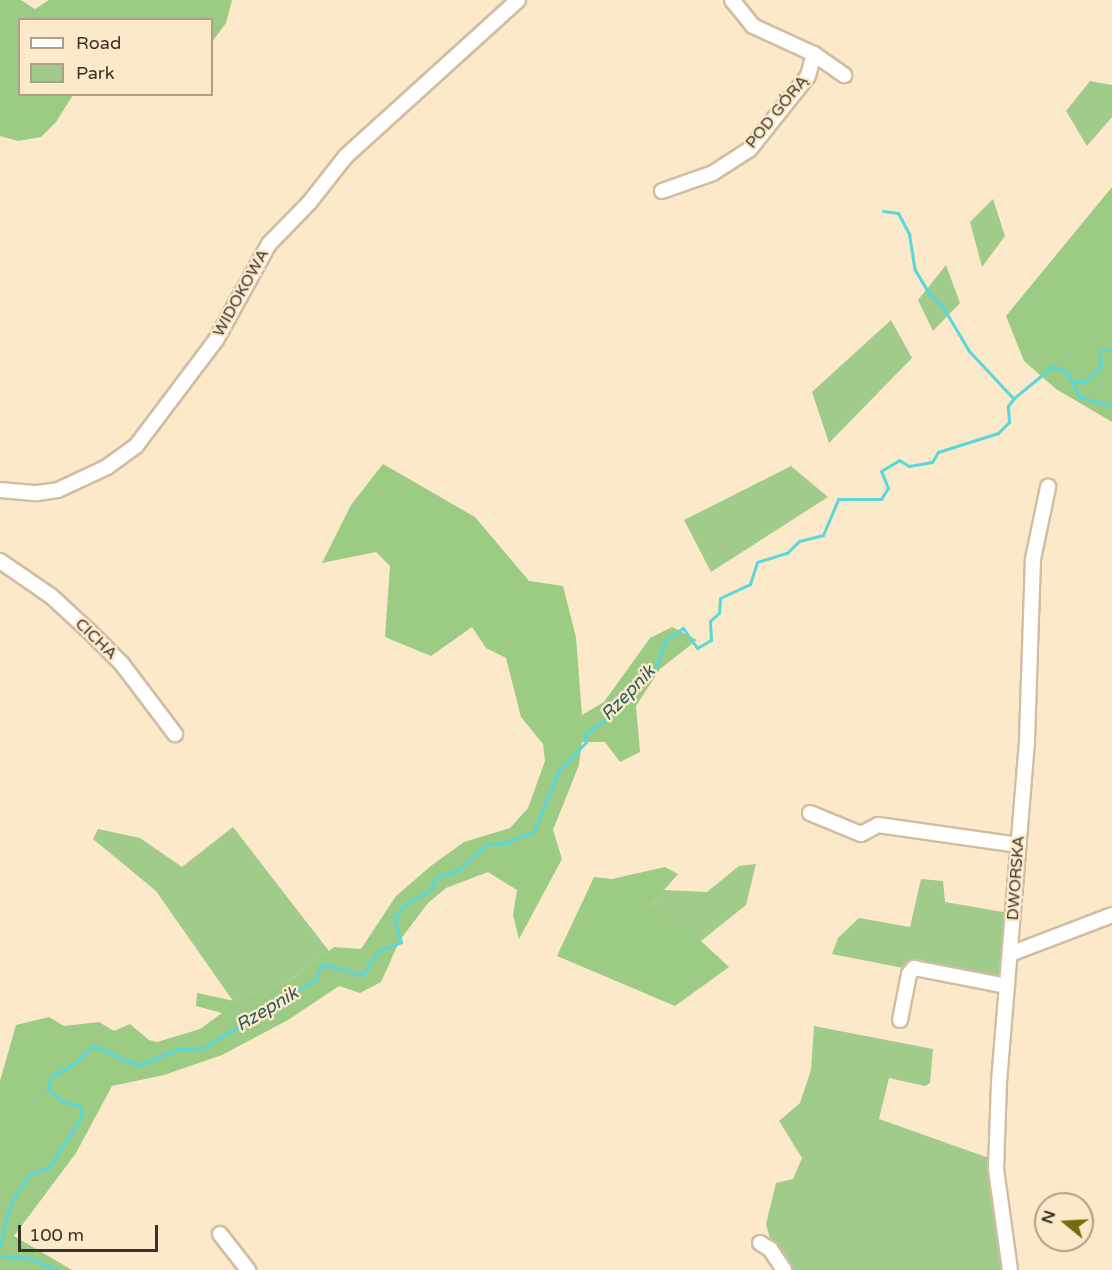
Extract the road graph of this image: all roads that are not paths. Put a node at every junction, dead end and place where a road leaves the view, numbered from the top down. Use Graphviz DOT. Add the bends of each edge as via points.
graph roads {
  1 [pos="518,0"];
  2 [pos="732,0"];
  3 [pos="814,54"];
  4 [pos="844,75"];
  5 [pos="662,192"];
  6 [pos="1048,487"];
  7 [pos="0,490"];
  8 [pos="0,561"];
  9 [pos="175,734"];
  10 [pos="810,813"];
  11 [pos="1019,845"];
  12 [pos="1112,915"];
  13 [pos="1010,954"];
  14 [pos="1007,986"];
  15 [pos="900,1020"];
  16 [pos="220,1234"];
  17 [pos="760,1243"];
  18 [pos="248,1270"];
  19 [pos="784,1270"];
  20 [pos="1010,1270"];
  1 -- 7 [label="street, WIDOKOWA" via="346,156 309,203 268,244 216,340 136,446 108,467 58,489 37,493"];
  2 -- 3 [label="street, POD GÓRĄ" via="753,27"];
  3 -- 4 [label="street, POD GÓRĄ"];
  3 -- 5 [label="street, POD GÓRĄ" via="808,76 750,149 713,173"];
  6 -- 11 [label="street, DWORSKA" via="1033,559"];
  8 -- 9 [label="street, CICHA" via="51,596 90,632 122,664"];
  10 -- 11 [label="street" via="861,834 878,825"];
  11 -- 13 [label="street, DWORSKA"];
  12 -- 13 [label="street"];
  13 -- 14 [label="street, DWORSKA"];
  14 -- 15 [label="street" via="914,968 909,974"];
  14 -- 20 [label="street, DWORSKA" via="996,1169"];
  16 -- 18 [label="street"];
  17 -- 19 [label="street" via="770,1249"];
}
